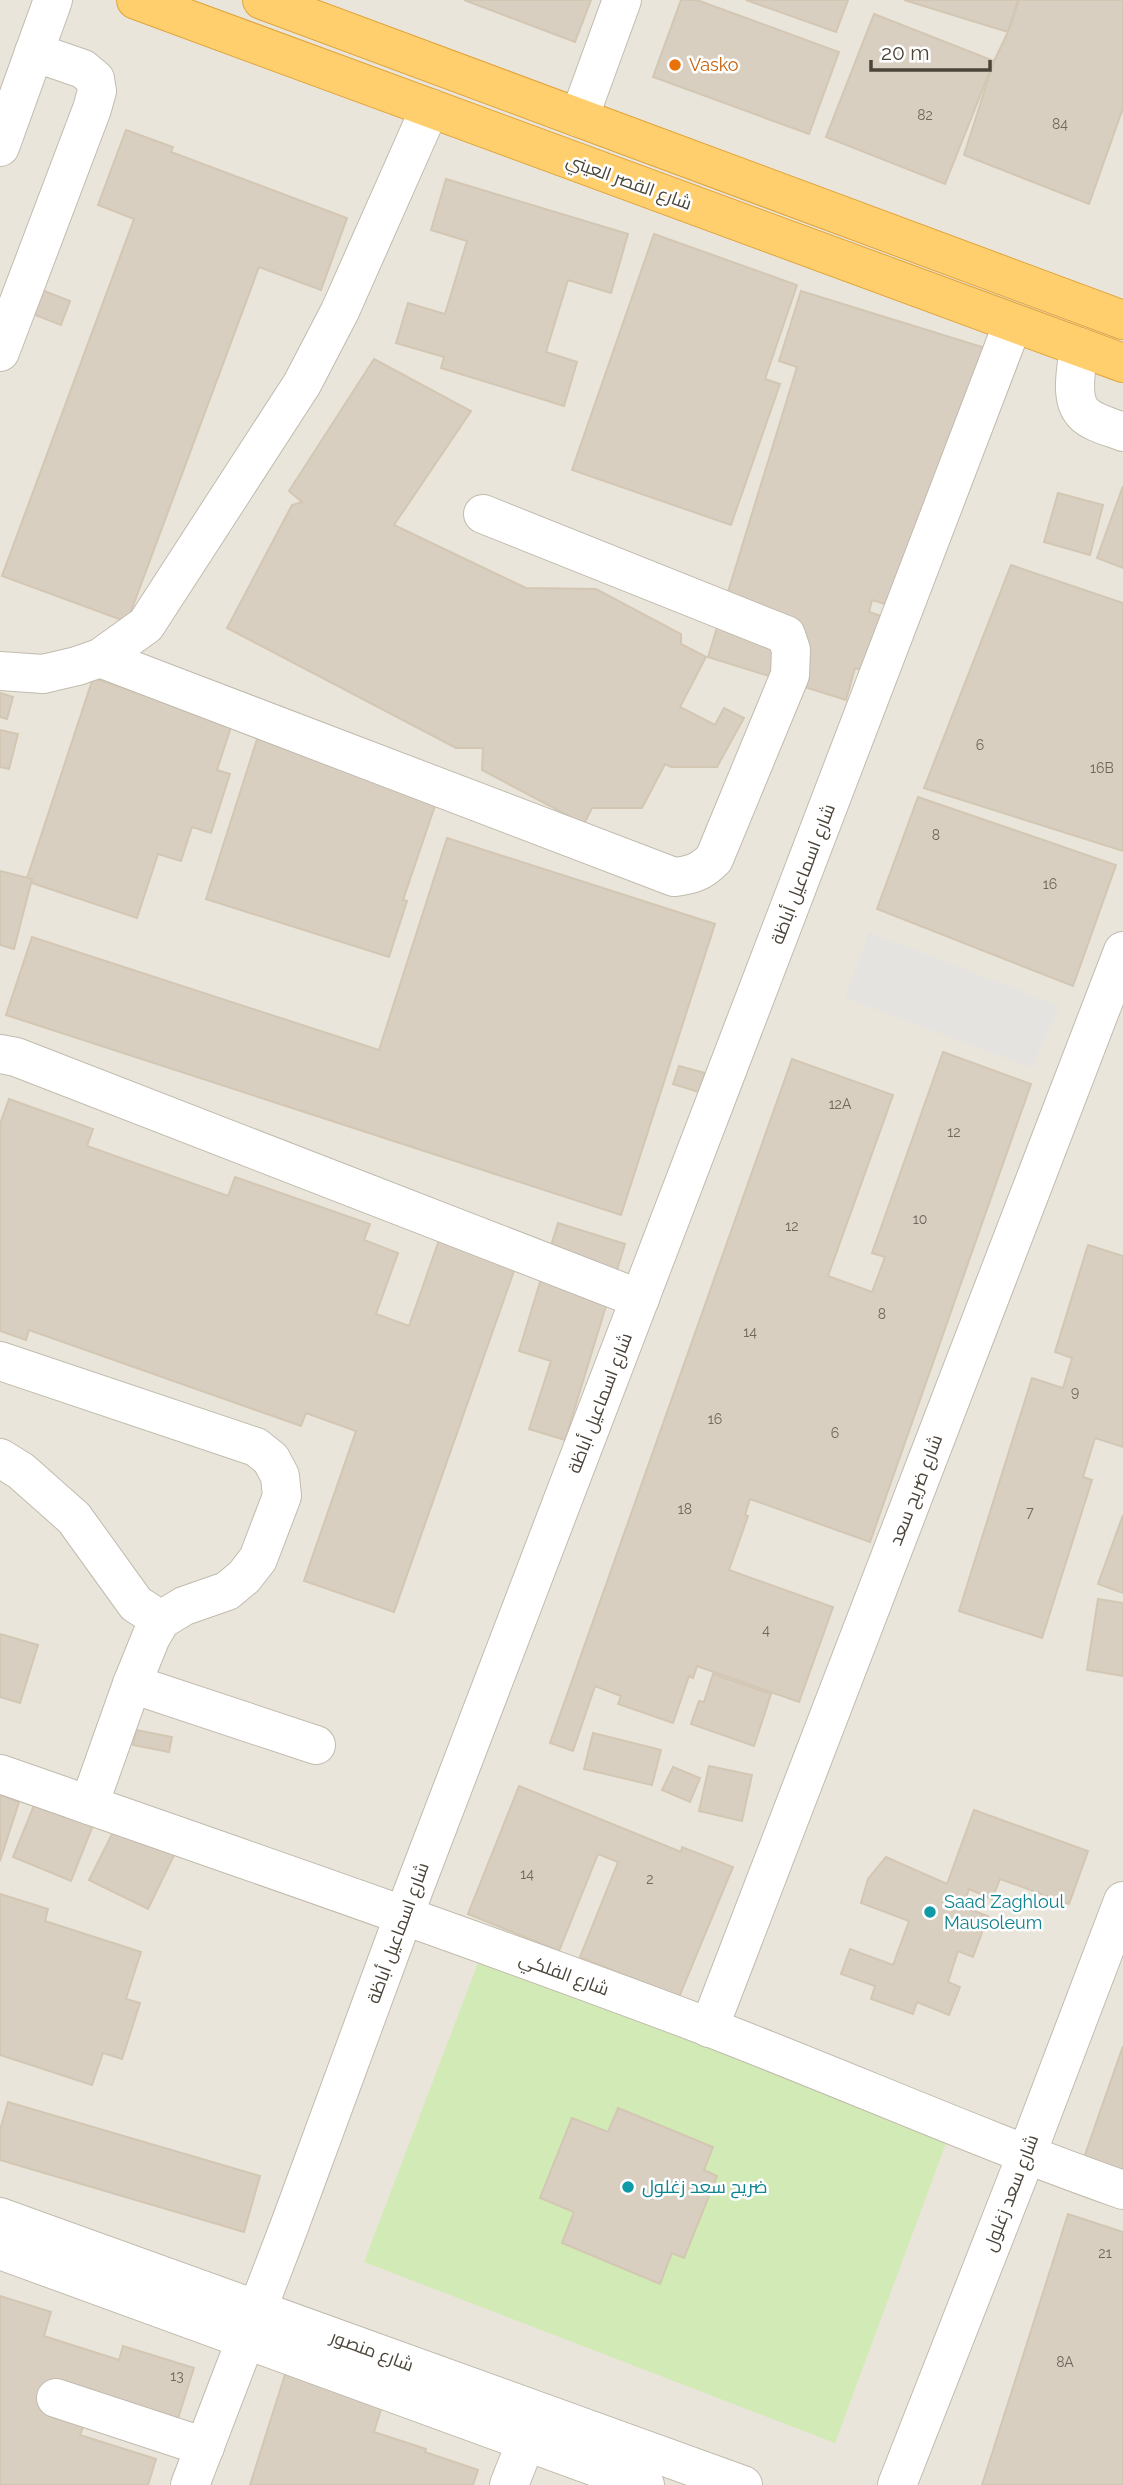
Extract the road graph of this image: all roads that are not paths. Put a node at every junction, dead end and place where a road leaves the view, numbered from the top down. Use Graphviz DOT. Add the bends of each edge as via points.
graph roads {
  1 [pos="53,0"];
  2 [pos="136,0"];
  3 [pos="262,0"];
  4 [pos="621,0"];
  5 [pos="34,52"];
  6 [pos="430,108"];
  7 [pos="579,118"];
  8 [pos="0,147"];
  9 [pos="1123,320"];
  10 [pos="1013,323"];
  11 [pos="1079,347"];
  12 [pos="0,352"];
  13 [pos="1123,363"];
  14 [pos="1123,432"];
  15 [pos="483,514"];
  16 [pos="100,658"];
  17 [pos="0,671"];
  18 [pos="1123,951"];
  19 [pos="0,1054"];
  20 [pos="640,1299"];
  21 [pos="0,1361"];
  22 [pos="0,1458"];
  23 [pos="161,1620"];
  24 [pos="132,1684"];
  25 [pos="316,1745"];
  26 [pos="0,1774"];
  27 [pos="89,1805"];
  28 [pos="1123,1900"];
  29 [pos="404,1915"];
  30 [pos="709,2028"];
  31 [pos="1026,2156"];
  32 [pos="1123,2190"];
  33 [pos="0,2217"];
  34 [pos="0,2250"];
  35 [pos="252,2325"];
  36 [pos="56,2398"];
  37 [pos="526,2442"];
  38 [pos="205,2447"];
  39 [pos="190,2485"];
  40 [pos="509,2485"];
  41 [pos="645,2485"];
  42 [pos="743,2485"];
  43 [pos="897,2485"];
  1 -- 5 [label="street"];
  2 -- 6 [label="highway, شارع القصر العيني"];
  3 -- 7 [label="highway"];
  4 -- 7 [label="street"];
  5 -- 8 [label="street"];
  5 -- 12 [label="street" via="83,69 95,79 97,91"];
  6 -- 10 [label="highway, شارع القصر العيني"];
  6 -- 16 [label="street" via="340,311 302,384 146,625"];
  7 -- 9 [label="highway"];
  10 -- 11 [label="highway, شارع القصر العيني"];
  10 -- 20 [label="street, شارع اسماعيل أباظة"];
  11 -- 13 [label="highway, شارع القصر العيني"];
  11 -- 14 [label="street" via="1076,402 1091,419"];
  15 -- 16 [label="street" via="786,635 790,675 714,859 704,869 674,877"];
  16 -- 17 [label="street" via="43,674"];
  18 -- 30 [label="street, شارع ضريح سعد"];
  19 -- 20 [label="street"];
  20 -- 29 [label="street, شارع اسماعيل أباظة"];
  21 -- 23 [label="street" via="256,1447 271,1459 280,1476 282,1496 258,1559 227,1591 184,1606"];
  22 -- 23 [label="street" via="74,1518 136,1604"];
  23 -- 24 [label="street"];
  24 -- 25 [label="street"];
  24 -- 27 [label="street"];
  26 -- 27 [label="street, شارع الفلكي"];
  27 -- 29 [label="street, شارع الفلكي"];
  28 -- 31 [label="street, شارع سعد زغلول"];
  29 -- 30 [label="street, شارع الفلكي"];
  29 -- 35 [label="street, شارع اسماعيل أباظة"];
  30 -- 31 [label="street, شارع الفلكي"];
  31 -- 32 [label="street, شارع الفلكي"];
  31 -- 43 [label="street, شارع سعد زغلول"];
  33 -- 35 [label="street, شارع منصور"];
  34 -- 35 [label="street, شارع منصور"];
  35 -- 37 [label="street, شارع منصور"];
  35 -- 38 [label="street, شارع اسماعيل أباظة"];
  35 -- 42 [label="street, شارع منصور"];
  36 -- 38 [label="street"];
  37 -- 40 [label="street"];
  37 -- 41 [label="street, شارع منصور"];
  38 -- 39 [label="street, شارع اسماعيل أباظة"];
}
